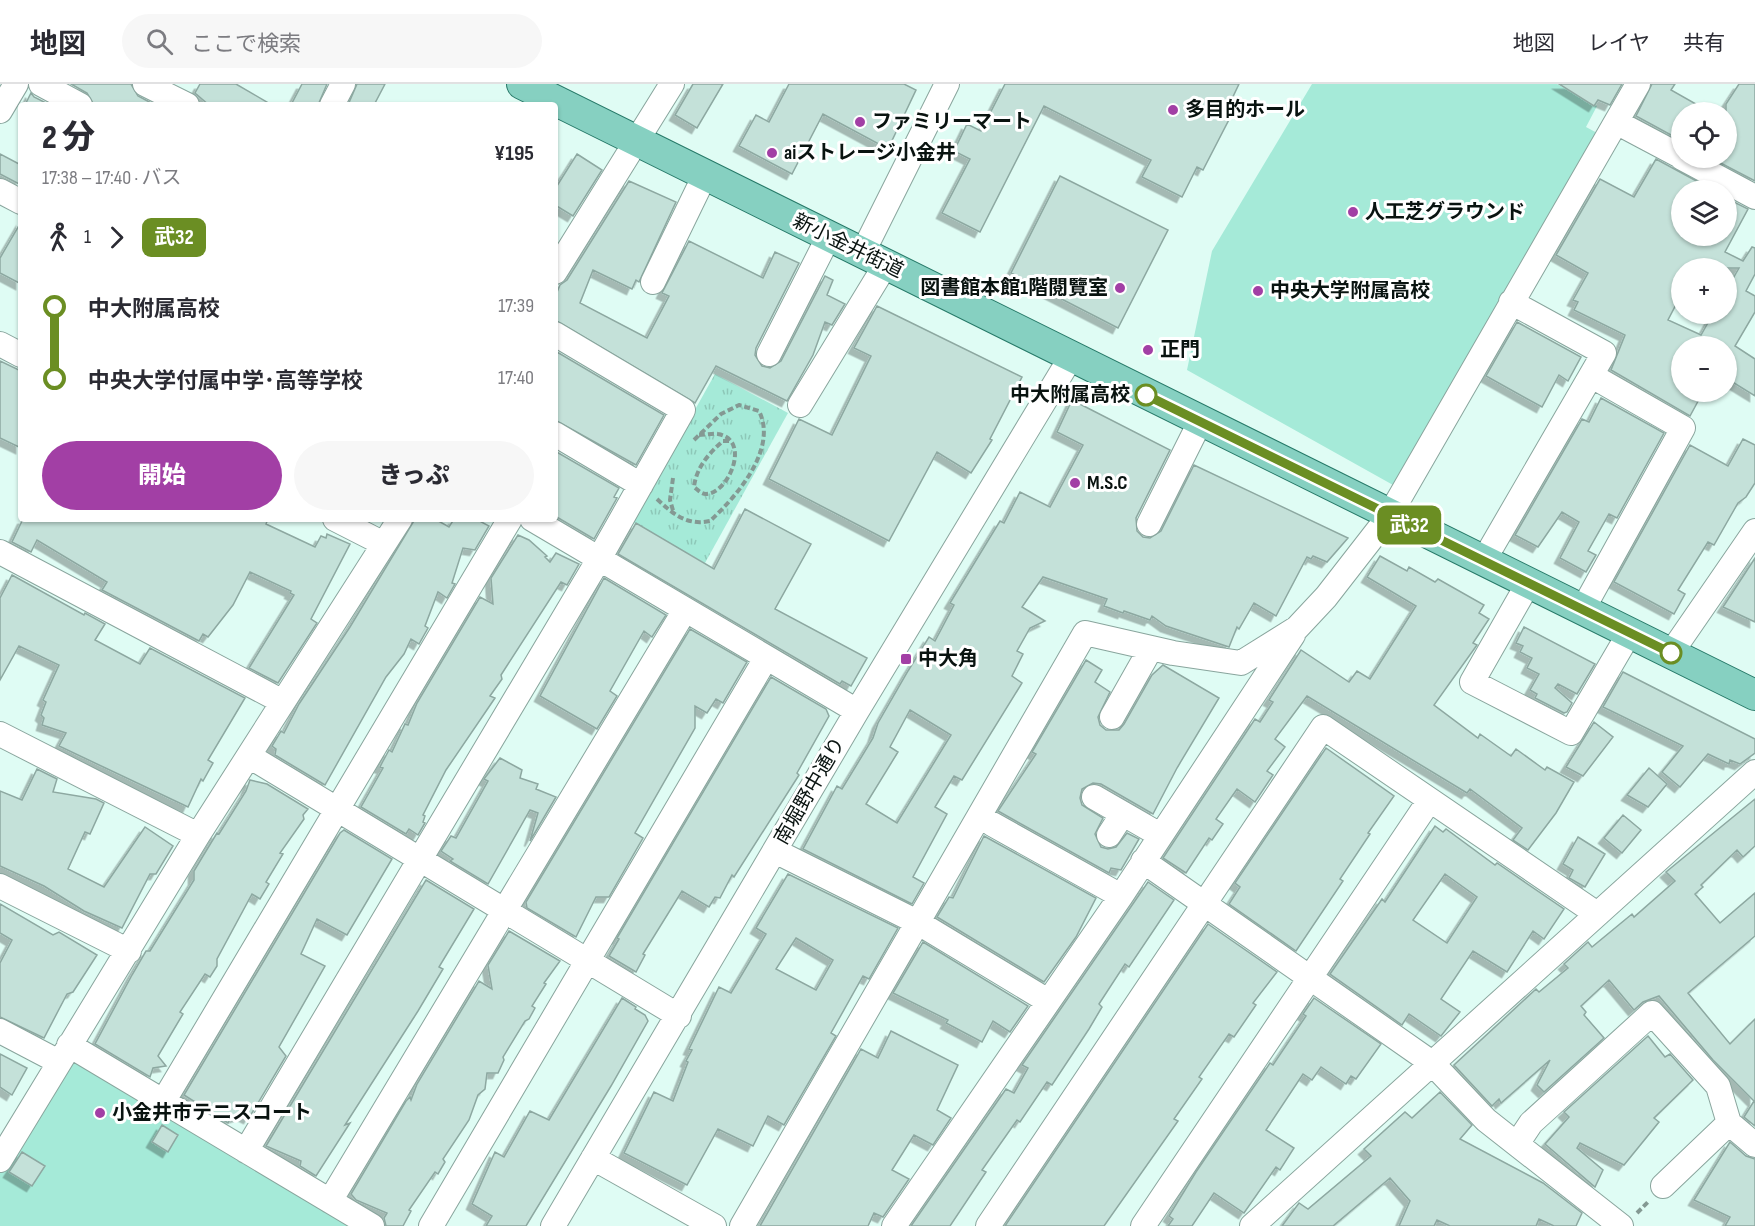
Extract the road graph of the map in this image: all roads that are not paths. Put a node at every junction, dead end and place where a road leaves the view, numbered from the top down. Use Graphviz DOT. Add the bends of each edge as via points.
graph roads {
  1 [pos="16,84"];
  2 [pos="41,84"];
  3 [pos="145,84"];
  4 [pos="343,84"];
  5 [pos="522,84"];
  6 [pos="672,84"];
  7 [pos="1638,84"];
  8 [pos="940,87"];
  9 [pos="74,102"];
  10 [pos="181,102"];
  11 [pos="334,102"];
  12 [pos="0,111"];
  13 [pos="1616,122"];
  14 [pos="637,140"];
  15 [pos="1671,152"];
  16 [pos="1701,168"];
  17 [pos="705,174"];
  18 [pos="0,191"];
  19 [pos="1755,197"];
  20 [pos="18,200"];
  21 [pos="829,236"];
  22 [pos="874,258"];
  23 [pos="558,267"];
  24 [pos="653,282"];
  25 [pos="1511,302"];
  26 [pos="558,336"];
  27 [pos="0,344"];
  28 [pos="18,354"];
  29 [pos="769,354"];
  30 [pos="1071,357"];
  31 [pos="1592,376"];
  32 [pos="800,405"];
  33 [pos="1200,422"];
  34 [pos="558,436"];
  35 [pos="641,484"];
  36 [pos="1389,516"];
  37 [pos="340,522"];
  38 [pos="398,522"];
  39 [pos="508,522"];
  40 [pos="537,522"];
  41 [pos="1149,524"];
  42 [pos="1755,531"];
  43 [pos="384,544"];
  44 [pos="0,552"];
  45 [pos="599,559"];
  46 [pos="1484,560"];
  47 [pos="1529,582"];
  48 [pos="1582,609"];
  49 [pos="685,610"];
  50 [pos="1297,628"];
  51 [pos="1630,632"];
  52 [pos="1151,648"];
  53 [pos="1671,653"];
  54 [pos="766,658"];
  55 [pos="1755,695"];
  56 [pos="283,702"];
  57 [pos="857,711"];
  58 [pos="1112,717"];
  59 [pos="0,734"];
  60 [pos="249,756"];
  61 [pos="1755,772"];
  62 [pos="1094,797"];
  63 [pos="1429,801"];
  64 [pos="338,809"];
  65 [pos="992,824"];
  66 [pos="1160,835"];
  67 [pos="198,836"];
  68 [pos="775,851"];
  69 [pos="421,860"];
  70 [pos="1143,861"];
  71 [pos="0,886"];
  72 [pos="1121,896"];
  73 [pos="1204,902"];
  74 [pos="505,910"];
  75 [pos="1597,914"];
  76 [pos="917,922"];
  77 [pos="129,951"];
  78 [pos="587,960"];
  79 [pos="1310,978"];
  80 [pos="1048,1001"];
  81 [pos="679,1016"];
  82 [pos="0,1031"];
  83 [pos="64,1054"];
  84 [pos="1432,1063"];
  85 [pos="164,1102"];
  86 [pos="1729,1123"];
  87 [pos="1517,1144"];
  88 [pos="1755,1144"];
  89 [pos="3,1148"];
  90 [pos="246,1151"];
  91 [pos="593,1158"];
  92 [pos="1663,1186"];
  93 [pos="330,1201"];
  94 [pos="1626,1222"];
  95 [pos="372,1226"];
  96 [pos="431,1226"];
  97 [pos="553,1226"];
  98 [pos="714,1226"];
  99 [pos="742,1226"];
  100 [pos="894,1226"];
  101 [pos="988,1226"];
  102 [pos="1143,1226"];
  103 [pos="1252,1226"];
  1 -- 12 [label="street"];
  2 -- 9 [label="street"];
  3 -- 10 [label="street"];
  4 -- 11 [label="street"];
  5 -- 14 [label="main road, 新小金井街道"];
  6 -- 14 [label="street"];
  7 -- 13 [label="street"];
  8 -- 22 [label="street"];
  13 -- 15 [label="street"];
  13 -- 25 [label="street"];
  14 -- 17 [label="main road, 新小金井街道"];
  14 -- 23 [label="street"];
  16 -- 19 [label="street"];
  17 -- 21 [label="main road, 新小金井街道"];
  17 -- 24 [label="street"];
  18 -- 20 [label="street"];
  21 -- 22 [label="main road, 新小金井街道"];
  21 -- 29 [label="street"];
  22 -- 30 [label="main road, 新小金井街道"];
  22 -- 32 [label="street"];
  25 -- 31 [label="street" via="1604,352"];
  25 -- 36 [label="street"];
  26 -- 35 [label="street" via="683,410"];
  27 -- 28 [label="street"];
  30 -- 33 [label="main road, 新小金井街道"];
  30 -- 57 [label="street, 南堀野中通り"];
  31 -- 46 [label="street"];
  31 -- 48 [label="street" via="1683,428"];
  33 -- 36 [label="main road, 新小金井街道"];
  33 -- 41 [label="street"];
  34 -- 35 [label="street"];
  35 -- 45 [label="street"];
  36 -- 46 [label="main road, 新小金井街道"];
  36 -- 50 [label="street"];
  37 -- 43 [label="street"];
  38 -- 43 [label="street"];
  39 -- 64 [label="street"];
  40 -- 45 [label="street"];
  42 -- 53 [label="street"];
  43 -- 56 [label="street"];
  44 -- 56 [label="street"];
  45 -- 49 [label="street"];
  45 -- 69 [label="street"];
  46 -- 47 [label="main road, 新小金井街道"];
  47 -- 48 [label="main road, 新小金井街道"];
  47 -- 51 [label="street" via="1472,682 1571,733"];
  48 -- 51 [label="main road, 新小金井街道"];
  49 -- 54 [label="street"];
  49 -- 74 [label="street"];
  50 -- 52 [label="street" via="1242,663"];
  50 -- 66 [label="street"];
  51 -- 53 [label="main road, 新小金井街道"];
  52 -- 58 [label="street"];
  52 -- 76 [label="street" via="1085,633"];
  53 -- 55 [label="main road, 新小金井街道"];
  54 -- 57 [label="street"];
  54 -- 78 [label="street"];
  56 -- 60 [label="street"];
  57 -- 68 [label="street, 南堀野中通り"];
  59 -- 67 [label="street"];
  60 -- 64 [label="street"];
  60 -- 67 [label="street"];
  61 -- 75 [label="street"];
  62 -- 66 [label="street" via="1115,825"];
  63 -- 73 [label="street" via="1323,727"];
  63 -- 75 [label="street"];
  63 -- 79 [label="street"];
  64 -- 69 [label="street"];
  64 -- 85 [label="street"];
  65 -- 72 [label="street"];
  66 -- 70 [label="street"];
  67 -- 77 [label="street"];
  68 -- 76 [label="street"];
  68 -- 81 [label="street, 南堀野中通り"];
  69 -- 74 [label="street"];
  69 -- 90 [label="street"];
  70 -- 72 [label="street"];
  70 -- 73 [label="street"];
  71 -- 77 [label="street"];
  72 -- 80 [label="street"];
  73 -- 79 [label="street"];
  73 -- 101 [label="street"];
  74 -- 78 [label="street"];
  74 -- 93 [label="street"];
  75 -- 84 [label="street"];
  76 -- 80 [label="street"];
  76 -- 99 [label="street"];
  77 -- 83 [label="street"];
  78 -- 81 [label="street"];
  78 -- 96 [label="street"];
  79 -- 84 [label="street"];
  79 -- 102 [label="street"];
  80 -- 100 [label="street"];
  81 -- 91 [label="street, 南堀野中通り"];
  82 -- 83 [label="street"];
  83 -- 85 [label="street"];
  83 -- 89 [label="street"];
  84 -- 87 [label="street" via="1486,1120"];
  84 -- 103 [label="street"];
  85 -- 90 [label="street"];
  86 -- 87 [label="street" via="1718,1086 1652,1013 1531,1123"];
  86 -- 88 [label="street"];
  86 -- 92 [label="street"];
  87 -- 94 [label="street"];
  90 -- 93 [label="street"];
  91 -- 97 [label="street, 南堀野中通り"];
  91 -- 98 [label="street"];
  93 -- 95 [label="street"];
}
